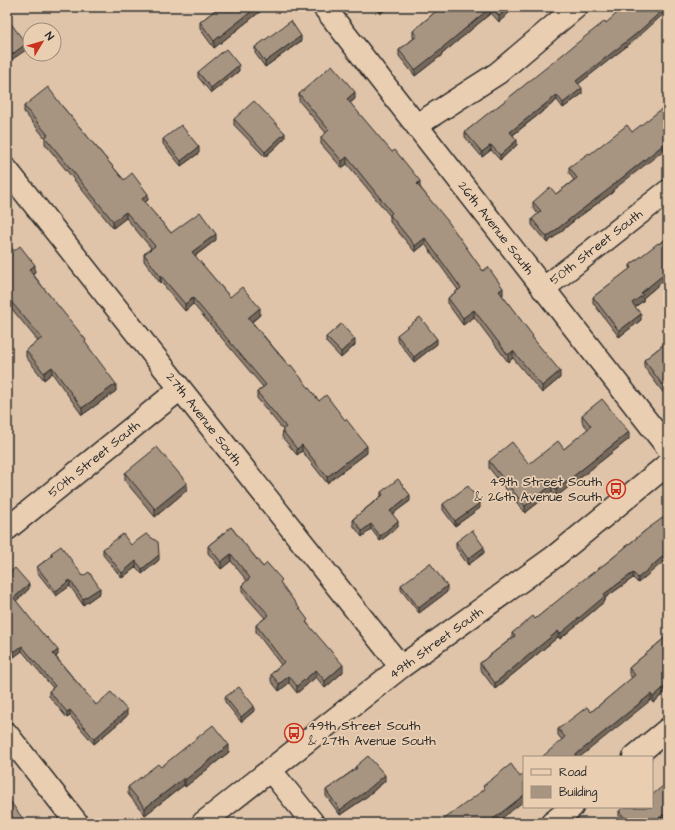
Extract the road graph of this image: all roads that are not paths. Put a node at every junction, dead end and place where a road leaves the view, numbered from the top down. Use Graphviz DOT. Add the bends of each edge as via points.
graph roads {
  1 [pos="324,7"];
  2 [pos="576,7"];
  3 [pos="417,125"];
  4 [pos="7,170"];
  5 [pos="668,191"];
  6 [pos="544,289"];
  7 [pos="180,389"];
  8 [pos="668,448"];
  9 [pos="668,464"];
  10 [pos="7,529"];
  11 [pos="401,667"];
  12 [pos="668,729"];
  13 [pos="7,734"];
  14 [pos="635,756"];
  15 [pos="271,771"];
  16 [pos="571,808"];
  17 [pos="77,823"];
  18 [pos="203,823"];
  19 [pos="313,823"];
  20 [pos="552,823"];
  1 -- 3 [label="street, 26th Avenue South"];
  2 -- 3 [label="street" via="498,74"];
  3 -- 6 [label="street, 26th Avenue South"];
  4 -- 7 [label="street, 27th Avenue South"];
  5 -- 6 [label="street, 50th Street South"];
  6 -- 8 [label="street, 26th Avenue South"];
  7 -- 10 [label="street, 50th Street South"];
  7 -- 11 [label="street, 27th Avenue South"];
  9 -- 11 [label="street, 49th Street South" via="554,557"];
  11 -- 15 [label="street, 49th Street South"];
  12 -- 14 [label="street"];
  13 -- 17 [label="street"];
  15 -- 18 [label="street, 49th Street South"];
  15 -- 19 [label="street"];
  16 -- 20 [label="street"];
}
